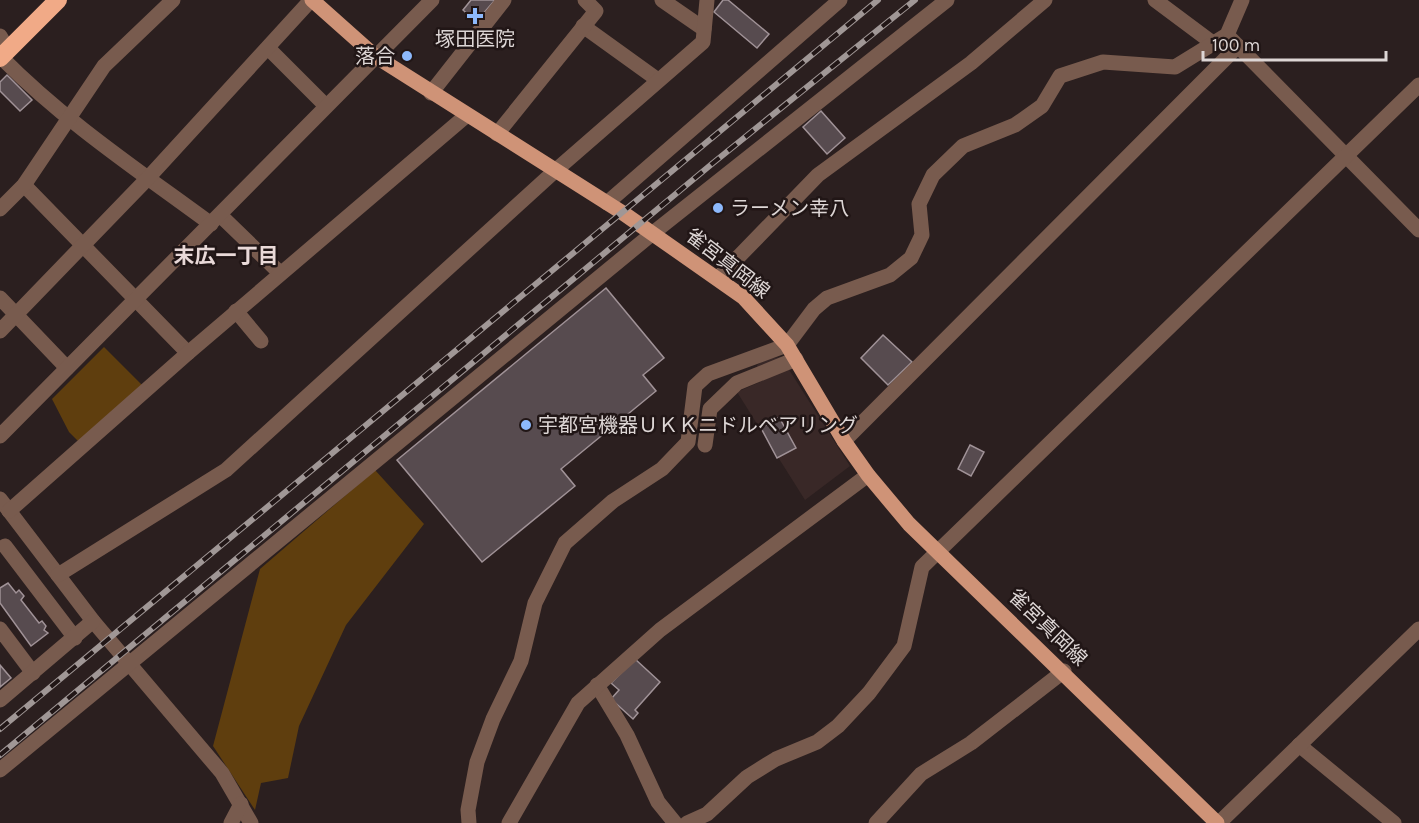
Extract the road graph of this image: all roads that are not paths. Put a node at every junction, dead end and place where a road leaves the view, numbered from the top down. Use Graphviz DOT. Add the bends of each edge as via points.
graph roads {
  1 [pos="58,0"];
  2 [pos="173,0"];
  3 [pos="312,0"];
  4 [pos="504,0"];
  5 [pos="585,0"];
  6 [pos="662,0"];
  7 [pos="706,0"];
  8 [pos="840,0"];
  9 [pos="947,0"];
  10 [pos="1046,0"];
  11 [pos="1155,0"];
  12 [pos="1242,0"];
  13 [pos="428,1"];
  14 [pos="583,26"];
  15 [pos="704,29"];
  16 [pos="1227,34"];
  17 [pos="1214,44"];
  18 [pos="1238,46"];
  19 [pos="268,48"];
  20 [pos="2,50"];
  21 [pos="375,56"];
  22 [pos="658,80"];
  23 [pos="1419,85"];
  24 [pos="431,93"];
  25 [pos="327,105"];
  26 [pos="467,114"];
  27 [pos="68,118"];
  28 [pos="497,134"];
  29 [pos="1346,155"];
  30 [pos="556,170"];
  31 [pos="148,178"];
  32 [pos="24,185"];
  33 [pos="607,203"];
  34 [pos="0,209"];
  35 [pos="215,220"];
  36 [pos="1419,230"];
  37 [pos="653,233"];
  38 [pos="84,244"];
  39 [pos="280,273"];
  40 [pos="718,278"];
  41 [pos="0,298"];
  42 [pos="135,300"];
  43 [pos="236,311"];
  44 [pos="16,316"];
  45 [pos="0,331"];
  46 [pos="261,341"];
  47 [pos="787,345"];
  48 [pos="188,352"];
  49 [pos="796,359"];
  50 [pos="68,368"];
  51 [pos="0,436"];
  52 [pos="844,441"];
  53 [pos="705,445"];
  54 [pos="868,475"];
  55 [pos="4,505"];
  56 [pos="22,529"];
  57 [pos="2,549"];
  58 [pos="938,554"];
  59 [pos="58,575"];
  60 [pos="93,621"];
  61 [pos="0,629"];
  62 [pos="1419,629"];
  63 [pos="75,638"];
  64 [pos="128,663"];
  65 [pos="1064,671"];
  66 [pos="33,674"];
  67 [pos="597,685"];
  68 [pos="0,700"];
  69 [pos="1299,745"];
  70 [pos="0,770"];
  71 [pos="240,804"];
  72 [pos="231,823"];
  73 [pos="251,823"];
  74 [pos="469,823"];
  75 [pos="509,823"];
  76 [pos="675,823"];
  77 [pos="687,823"];
  78 [pos="876,823"];
  79 [pos="1218,823"];
  80 [pos="1394,823"];
  1 -- 20 [label="highway"];
  2 -- 27 [label="street" via="104,66"];
  3 -- 19 [label="street"];
  3 -- 21 [label="main road, 雀宮真岡線"];
  4 -- 24 [label="street"];
  5 -- 14 [label="street" via="596,11"];
  6 -- 15 [label="street"];
  7 -- 15 [label="street"];
  8 -- 33 [label="street"];
  9 -- 37 [label="street"];
  10 -- 40 [label="street" via="971,63 818,175"];
  11 -- 17 [label="street"];
  12 -- 16 [label="street"];
  13 -- 21 [label="street"];
  14 -- 22 [label="street"];
  14 -- 28 [label="street"];
  15 -- 22 [label="street" via="703,42"];
  16 -- 17 [label="street"];
  16 -- 18 [label="street"];
  17 -- 47 [label="street" via="1175,67 1103,62 1060,76 1042,106 1015,125 963,146 933,174 919,204 922,234 911,258 890,275 827,298"];
  18 -- 29 [label="street"];
  18 -- 52 [label="street"];
  19 -- 25 [label="street"];
  19 -- 31 [label="street"];
  20 -- 27 [label="street" via="39,95"];
  21 -- 24 [label="main road, 雀宮真岡線"];
  21 -- 25 [label="street"];
  22 -- 30 [label="street"];
  23 -- 29 [label="street"];
  24 -- 26 [label="main road, 雀宮真岡線"];
  25 -- 35 [label="street"];
  26 -- 28 [label="main road, 雀宮真岡線"];
  26 -- 39 [label="street"];
  27 -- 31 [label="street"];
  27 -- 32 [label="street"];
  28 -- 30 [label="main road, 雀宮真岡線"];
  29 -- 36 [label="street"];
  29 -- 58 [label="street"];
  30 -- 33 [label="main road, 雀宮真岡線"];
  30 -- 59 [label="street" via="226,470"];
  31 -- 35 [label="street"];
  31 -- 38 [label="street"];
  32 -- 34 [label="street"];
  32 -- 38 [label="street"];
  33 -- 37 [label="main road, 雀宮真岡線"];
  35 -- 39 [label="street"];
  35 -- 42 [label="street"];
  37 -- 40 [label="main road, 雀宮真岡線"];
  37 -- 64 [label="street"];
  38 -- 42 [label="street"];
  38 -- 44 [label="street"];
  39 -- 43 [label="street"];
  40 -- 47 [label="main road, 雀宮真岡線" via="756,309"];
  41 -- 44 [label="street"];
  42 -- 48 [label="street"];
  42 -- 50 [label="street"];
  43 -- 46 [label="street"];
  43 -- 48 [label="street"];
  44 -- 45 [label="street"];
  44 -- 50 [label="street"];
  47 -- 49 [label="main road, 雀宮真岡線"];
  47 -- 74 [label="street" via="708,374 694,386 688,442 662,469 613,501 565,543 535,603 521,661 477,762"];
  48 -- 55 [label="street"];
  49 -- 52 [label="main road, 雀宮真岡線"];
  49 -- 53 [label="street" via="737,383 710,409"];
  50 -- 51 [label="street"];
  52 -- 54 [label="main road, 雀宮真岡線"];
  54 -- 58 [label="main road, 雀宮真岡線"];
  54 -- 67 [label="street" via="660,630"];
  55 -- 56 [label="street"];
  56 -- 57 [label="street"];
  56 -- 59 [label="street"];
  57 -- 63 [label="street"];
  58 -- 65 [label="main road, 雀宮真岡線"];
  58 -- 77 [label="street" via="922,567 904,646 869,693 817,742 776,759 747,777 707,814"];
  59 -- 60 [label="street"];
  60 -- 63 [label="street"];
  60 -- 64 [label="street"];
  61 -- 66 [label="street"];
  62 -- 69 [label="street"];
  63 -- 66 [label="street"];
  64 -- 70 [label="street"];
  64 -- 71 [label="street" via="222,773"];
  65 -- 78 [label="street" via="971,743 921,774"];
  65 -- 79 [label="main road, 雀宮真岡線"];
  66 -- 68 [label="street"];
  67 -- 75 [label="street" via="578,703"];
  67 -- 76 [label="street" via="627,735 658,802"];
  69 -- 79 [label="street"];
  69 -- 80 [label="street"];
  71 -- 72 [label="street"];
  71 -- 73 [label="street"];
}
